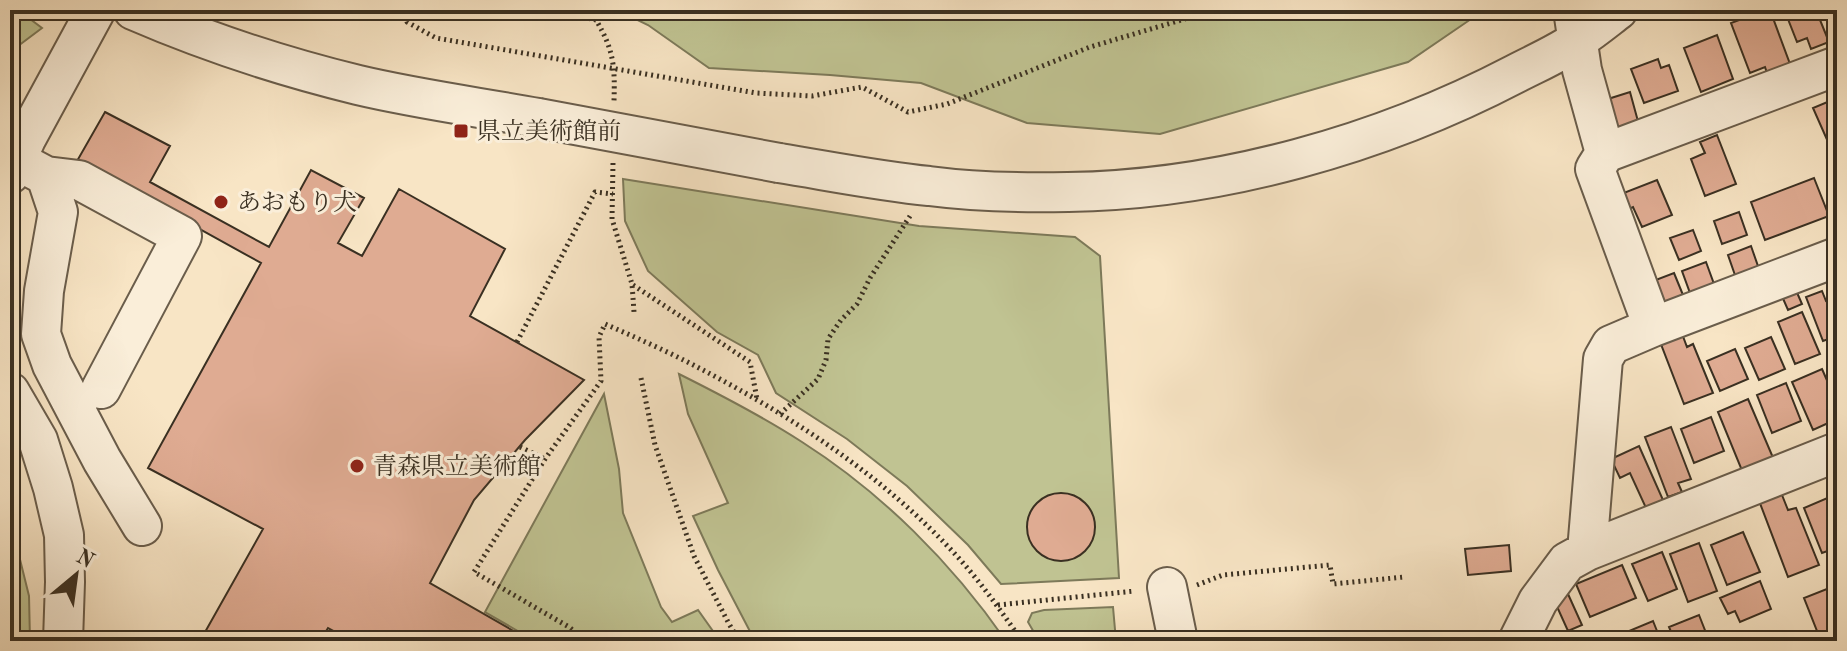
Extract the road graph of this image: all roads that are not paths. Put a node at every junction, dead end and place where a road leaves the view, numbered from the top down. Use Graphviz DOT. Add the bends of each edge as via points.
graph roads {
  1 [pos="96,10"];
  2 [pos="133,10"];
  3 [pos="1618,10"];
  4 [pos="1575,26"];
  5 [pos="1837,66"];
  6 [pos="1605,153"];
  7 [pos="24,170"];
  8 [pos="1837,257"];
  9 [pos="1653,327"];
  10 [pos="101,389"];
  11 [pos="10,392"];
  12 [pos="1837,452"];
  13 [pos="142,526"];
  14 [pos="1587,551"];
  15 [pos="1167,587"];
  16 [pos="63,641"];
  17 [pos="1178,641"];
  18 [pos="1518,641"];
  1 -- 7 [label="street"];
  2 -- 4 [label="street, bridge" via="261,59 360,86 930,187 1069,192 1194,180 1347,145 1487,88"];
  3 -- 4 [label="street"];
  4 -- 6 [label="street"];
  5 -- 6 [label="street"];
  6 -- 9 [label="street" via="1595,169"];
  7 -- 10 [label="street" via="79,180 182,236"];
  7 -- 13 [label="street" via="58,212 41,334 52,365"];
  8 -- 9 [label="street"];
  9 -- 14 [label="street" via="1611,345 1603,359"];
  11 -- 16 [label="street" via="38,440 64,535"];
  12 -- 14 [label="street"];
  14 -- 18 [label="street" via="1567,562 1538,601"];
  15 -- 17 [label="street"];
}
